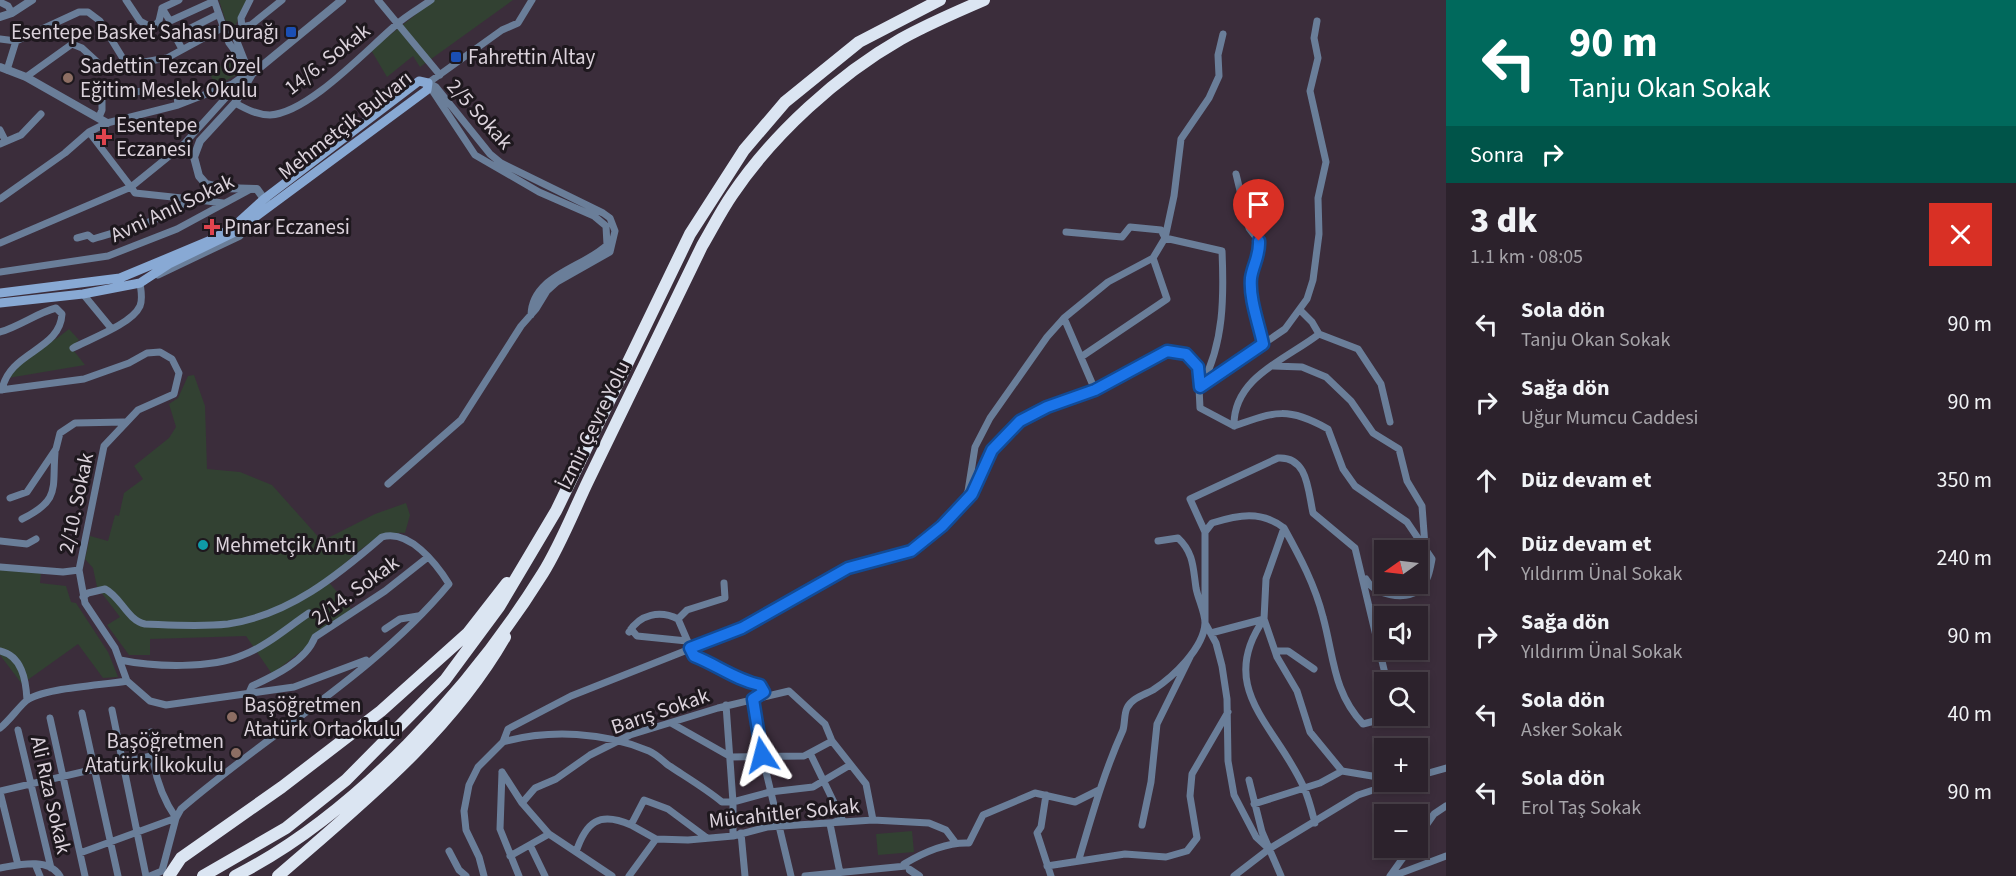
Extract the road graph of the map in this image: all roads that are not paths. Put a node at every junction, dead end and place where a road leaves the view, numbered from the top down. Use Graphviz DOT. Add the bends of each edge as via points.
graph roads {
  1 [pos="32,0"];
  2 [pos="126,0"];
  3 [pos="179,0"];
  4 [pos="214,0"];
  5 [pos="250,0"];
  6 [pos="282,0"];
  7 [pos="342,0"];
  8 [pos="378,0"];
  9 [pos="431,0"];
  10 [pos="532,0"];
  11 [pos="940,0"];
  12 [pos="984,0"];
  13 [pos="0,3"];
  14 [pos="162,8"];
  15 [pos="12,13"];
  16 [pos="219,14"];
  17 [pos="0,17"];
  18 [pos="1317,21"];
  19 [pos="398,23"];
  20 [pos="224,27"];
  21 [pos="242,27"];
  22 [pos="1223,34"];
  23 [pos="0,39"];
  24 [pos="16,41"];
  25 [pos="182,49"];
  26 [pos="134,64"];
  27 [pos="3,68"];
  28 [pos="249,74"];
  29 [pos="440,75"];
  30 [pos="26,76"];
  31 [pos="428,83"];
  32 [pos="232,84"];
  33 [pos="235,103"];
  34 [pos="178,105"];
  35 [pos="41,114"];
  36 [pos="99,117"];
  37 [pos="107,123"];
  38 [pos="0,130"];
  39 [pos="89,132"];
  40 [pos="3,142"];
  41 [pos="1236,174"];
  42 [pos="131,187"];
  43 [pos="251,189"];
  44 [pos="0,199"];
  45 [pos="191,199"];
  46 [pos="267,202"];
  47 [pos="223,203"];
  48 [pos="233,230"];
  49 [pos="1066,232"];
  50 [pos="77,238"];
  51 [pos="1165,238"];
  52 [pos="0,243"];
  53 [pos="1153,258"];
  54 [pos="0,271"];
  55 [pos="140,283"];
  56 [pos="0,293"];
  57 [pos="83,294"];
  58 [pos="0,303"];
  59 [pos="1300,310"];
  60 [pos="531,315"];
  61 [pos="1064,318"];
  62 [pos="111,328"];
  63 [pos="0,332"];
  64 [pos="1319,334"];
  65 [pos="1263,344"];
  66 [pos="73,348"];
  67 [pos="1081,357"];
  68 [pos="1273,366"];
  69 [pos="1200,387"];
  70 [pos="1,390"];
  71 [pos="1095,390"];
  72 [pos="124,422"];
  73 [pos="1390,422"];
  74 [pos="1234,426"];
  75 [pos="56,449"];
  76 [pos="388,484"];
  77 [pos="10,498"];
  78 [pos="961,506"];
  79 [pos="22,519"];
  80 [pos="1284,528"];
  81 [pos="1205,532"];
  82 [pos="36,539"];
  83 [pos="1419,540"];
  84 [pos="1424,540"];
  85 [pos="0,541"];
  86 [pos="1158,541"];
  87 [pos="1428,553"];
  88 [pos="529,556"];
  89 [pos="428,557"];
  90 [pos="0,567"];
  91 [pos="79,570"];
  92 [pos="543,572"];
  93 [pos="1362,572"];
  94 [pos="1428,578"];
  95 [pos="724,583"];
  96 [pos="1374,589"];
  97 [pos="83,597"];
  98 [pos="309,614"];
  99 [pos="419,616"];
  100 [pos="678,619"];
  101 [pos="1264,619"];
  102 [pos="1205,623"];
  103 [pos="385,629"];
  104 [pos="1211,633"];
  105 [pos="688,644"];
  106 [pos="0,651"];
  107 [pos="1275,651"];
  108 [pos="1193,652"];
  109 [pos="371,658"];
  110 [pos="120,660"];
  111 [pos="1314,669"];
  112 [pos="1384,672"];
  113 [pos="128,681"];
  114 [pos="248,695"];
  115 [pos="753,699"];
  116 [pos="27,700"];
  117 [pos="726,705"];
  118 [pos="112,710"];
  119 [pos="1228,712"];
  120 [pos="82,713"];
  121 [pos="50,718"];
  122 [pos="1374,721"];
  123 [pos="671,723"];
  124 [pos="0,728"];
  125 [pos="18,730"];
  126 [pos="150,732"];
  127 [pos="832,741"];
  128 [pos="503,742"];
  129 [pos="617,742"];
  130 [pos="810,753"];
  131 [pos="762,755"];
  132 [pos="151,756"];
  133 [pos="730,757"];
  134 [pos="121,763"];
  135 [pos="850,765"];
  136 [pos="1446,768"];
  137 [pos="93,770"];
  138 [pos="1342,771"];
  139 [pos="1428,773"];
  140 [pos="62,776"];
  141 [pos="1374,776"];
  142 [pos="1249,780"];
  143 [pos="824,781"];
  144 [pos="33,784"];
  145 [pos="1305,788"];
  146 [pos="1099,790"];
  147 [pos="1374,790"];
  148 [pos="0,791"];
  149 [pos="770,792"];
  150 [pos="1046,795"];
  151 [pos="734,802"];
  152 [pos="522,803"];
  153 [pos="1254,804"];
  154 [pos="1446,806"];
  155 [pos="176,818"];
  156 [pos="873,820"];
  157 [pos="1315,823"];
  158 [pos="1428,823"];
  159 [pos="830,824"];
  160 [pos="631,825"];
  161 [pos="1142,825"];
  162 [pos="780,827"];
  163 [pos="138,830"];
  164 [pos="741,833"];
  165 [pos="549,834"];
  166 [pos="733,836"];
  167 [pos="707,838"];
  168 [pos="656,839"];
  169 [pos="110,841"];
  170 [pos="954,842"];
  171 [pos="530,845"];
  172 [pos="1269,849"];
  173 [pos="449,851"];
  174 [pos="576,852"];
  175 [pos="80,853"];
  176 [pos="510,856"];
  177 [pos="1446,856"];
  178 [pos="1404,858"];
  179 [pos="1078,859"];
  180 [pos="35,864"];
  181 [pos="18,865"];
  182 [pos="1047,866"];
  183 [pos="0,868"];
  184 [pos="51,868"];
  185 [pos="912,871"];
  186 [pos="170,874"];
  187 [pos="836,874"];
  188 [pos="606,875"];
  189 [pos="40,876"];
  190 [pos="60,876"];
  191 [pos="84,876"];
  192 [pos="118,876"];
  193 [pos="148,876"];
  194 [pos="203,876"];
  195 [pos="235,876"];
  196 [pos="278,876"];
  197 [pos="466,876"];
  198 [pos="484,876"];
  199 [pos="519,876"];
  200 [pos="545,876"];
  201 [pos="629,876"];
  202 [pos="746,876"];
  203 [pos="791,876"];
  204 [pos="805,876"];
  205 [pos="1051,876"];
  206 [pos="1234,876"];
  207 [pos="1281,876"];
  208 [pos="1392,876"];
  1 -- 15 [label="street"];
  2 -- 14 [label="street" via="140,21 153,28"];
  3 -- 14 [label="street"];
  4 -- 14 [label="street" via="170,21"];
  4 -- 16 [label="street"];
  5 -- 21 [label="street" via="241,18"];
  6 -- 21 [label="street" via="251,25"];
  7 -- 28 [label="street"];
  8 -- 19 [label="street"];
  9 -- 19 [label="street, 14/6. Sokak"];
  10 -- 29 [label="street" via="518,23 502,30"];
  11 -- 88 [label="highway, İzmir Çevre Yolu" via="859,42 785,102 744,150 690,234 556,510"];
  12 -- 92 [label="highway, İzmir Çevre Yolu" via="901,39 829,89 732,194 702,246"];
  13 -- 15 [label="street"];
  15 -- 17 [label="street"];
  16 -- 20 [label="street"];
  16 -- 25 [label="street" via="176,36"];
  18 -- 59 [label="street" via="1314,38 1318,58 1310,92 1326,162 1318,198 1319,234 1313,280"];
  19 -- 29 [label="street"];
  19 -- 33 [label="street, 14/6. Sokak" via="358,60 288,110 269,115"];
  20 -- 25 [label="street"];
  20 -- 28 [label="street" via="229,43"];
  21 -- 28 [label="street" via="236,39"];
  22 -- 51 [label="street" via="1219,76 1181,139"];
  23 -- 24 [label="street"];
  24 -- 26 [label="street" via="79,12 88,12 100,21 127,65"];
  24 -- 27 [label="street"];
  25 -- 26 [label="street" via="167,58"];
  26 -- 30 [label="street" via="132,70 106,70 72,44"];
  27 -- 30 [label="street"];
  28 -- 32 [label="street"];
  28 -- 33 [label="street"];
  29 -- 31 [label="street"];
  30 -- 36 [label="street"];
  31 -- 46 [label="main road, Mehmetçik Bulvarı" via="419,81"];
  31 -- 60 [label="street, 2/5 Sokak" via="475,155 539,192 594,216 606,226 608,245 549,281 531,305"];
  31 -- 60 [label="street, 2/5 Sokak" via="436,87 501,163 610,218 615,231 610,252 557,282"];
  32 -- 34 [label="street"];
  32 -- 42 [label="street" via="230,93 184,144"];
  33 -- 43 [label="street" via="200,141 194,157 199,176 206,184"];
  34 -- 36 [label="street" via="176,87 102,96"];
  34 -- 37 [label="street"];
  35 -- 40 [label="street" via="21,135"];
  36 -- 37 [label="street"];
  37 -- 39 [label="street"];
  38 -- 40 [label="street"];
  39 -- 42 [label="street"];
  39 -- 44 [label="street"];
  41 -- 65 [label="street" via="1249,228 1259,241 1251,289"];
  42 -- 45 [label="street" via="135,193"];
  42 -- 52 [label="street"];
  43 -- 46 [label="street" via="257,189"];
  43 -- 47 [label="street, Avni Anıl Sokak"];
  45 -- 47 [label="street"];
  45 -- 50 [label="street" via="179,210 118,231 93,239 88,235"];
  46 -- 48 [label="main road, Mehmetçik Bulvarı"];
  47 -- 54 [label="street, Avni Anıl Sokak" via="177,229 108,256"];
  48 -- 55 [label="main road, Mehmetçik Bulvarı"];
  48 -- 56 [label="main road, Mehmetçik Bulvarı" via="120,278"];
  49 -- 51 [label="street" via="1122,237 1130,227 1161,230"];
  51 -- 53 [label="street"];
  51 -- 69 [label="street" via="1222,251 1221,325"];
  53 -- 61 [label="street" via="1107,282"];
  53 -- 67 [label="street" via="1167,299"];
  55 -- 57 [label="main road, Mehmetçik Bulvarı"];
  55 -- 62 [label="street" via="140,308"];
  57 -- 58 [label="main road, Mehmetçik Bulvarı"];
  57 -- 62 [label="street"];
  59 -- 64 [label="street"];
  59 -- 65 [label="street" via="1286,329"];
  60 -- 76 [label="street, 2/5 Sokak" via="461,420"];
  61 -- 67 [label="street"];
  61 -- 78 [label="street" via="990,418 975,447 968,491"];
  62 -- 66 [label="street"];
  63 -- 70 [label="street" via="56,308 62,314 61,324 48,342 11,367"];
  64 -- 68 [label="street"];
  64 -- 73 [label="street" via="1358,349 1381,384"];
  65 -- 69 [label="street"];
  67 -- 71 [label="street"];
  68 -- 74 [label="street" via="1260,372 1242,395"];
  68 -- 84 [label="street" via="1302,367 1326,377 1351,401 1373,433 1399,449 1407,481 1422,506"];
  69 -- 71 [label="street" via="1198,367 1186,354 1167,351"];
  69 -- 74 [label="street" via="1200,408"];
  70 -- 72 [label="street, 2/10. Sokak" via="84,379 147,353 160,352 172,359 179,373 174,394 138,410"];
  71 -- 78 [label="street" via="1020,421 998,442 972,494"];
  72 -- 75 [label="street" via="75,423 60,433"];
  72 -- 91 [label="street, 2/10. Sokak" via="101,454"];
  74 -- 83 [label="street" via="1264,416 1296,413 1328,429 1343,469 1355,486 1407,522"];
  75 -- 77 [label="street" via="27,492"];
  75 -- 79 [label="street" via="55,489 44,504"];
  78 -- 105 [label="street" via="911,551 848,568 742,628"];
  80 -- 81 [label="street" via="1274,520 1252,514 1212,523"];
  80 -- 101 [label="street" via="1266,579"];
  80 -- 122 [label="street" via="1316,595 1330,660 1345,698 1363,724"];
  81 -- 93 [label="street" via="1190,499 1264,463 1288,457 1305,473 1313,513 1355,548"];
  81 -- 102 [label="street"];
  82 -- 85 [label="street" via="27,544"];
  86 -- 102 [label="street" via="1178,538 1185,545 1193,559"];
  87 -- 94 [label="street" via="1432,559"];
  88 -- 186 [label="highway" via="468,633 429,670 333,749 181,858"];
  88 -- 194 [label="highway, İzmir Çevre Yolu" via="470,649 411,717 346,780 286,828"];
  89 -- 97 [label="street" via="402,536 382,537 336,577 299,599 269,613 228,624 145,624 105,589"];
  89 -- 99 [label="street" via="449,584"];
  89 -- 114 [label="street, 2/14. Sokak" via="315,637 311,649 252,686"];
  90 -- 91 [label="street"];
  91 -- 97 [label="street, 2/10. Sokak"];
  92 -- 195 [label="highway, İzmir Çevre Yolu" via="466,679 399,752 293,841"];
  92 -- 196 [label="highway" via="497,652 443,723"];
  93 -- 96 [label="street"];
  93 -- 112 [label="street"];
  95 -- 100 [label="street" via="724,598 687,610"];
  97 -- 110 [label="street"];
  98 -- 110 [label="street" via="246,654 227,661 145,665"];
  99 -- 103 [label="street" via="400,618"];
  99 -- 109 [label="street"];
  100 -- 105 [label="street"];
  100 -- 105 [label="street" via="653,614 641,618 629,631 637,636"];
  101 -- 104 [label="street"];
  101 -- 107 [label="street"];
  101 -- 145 [label="street" via="1246,655 1250,696"];
  102 -- 104 [label="street"];
  102 -- 108 [label="street"];
  104 -- 119 [label="street" via="1222,666"];
  105 -- 115 [label="street" via="694,656 742,681 760,685 764,692"];
  105 -- 128 [label="street" via="622,678 571,696 528,718 508,729"];
  106 -- 116 [label="street" via="14,659 26,676"];
  107 -- 111 [label="street" via="1288,651"];
  107 -- 138 [label="street" via="1297,691 1310,732"];
  108 -- 146 [label="street" via="1162,684 1133,700 1126,709 1124,727"];
  108 -- 161 [label="street" via="1157,724"];
  109 -- 114 [label="street" via="302,686"];
  109 -- 155 [label="street" via="197,795"];
  110 -- 113 [label="street"];
  113 -- 114 [label="street" via="150,701 166,705"];
  113 -- 116 [label="street"];
  115 -- 117 [label="street, Barış Sokak"];
  115 -- 127 [label="street, Barış Sokak" via="789,691 825,724"];
  115 -- 131 [label="street"];
  116 -- 124 [label="street"];
  117 -- 123 [label="street, Barış Sokak"];
  117 -- 133 [label="street"];
  118 -- 134 [label="street"];
  119 -- 172 [label="street" via="1228,761 1234,795 1256,837"];
  119 -- 179 [label="street" via="1192,774 1190,796 1197,838 1187,851 1166,857 1125,854"];
  120 -- 137 [label="street"];
  121 -- 140 [label="street"];
  123 -- 129 [label="street, Barış Sokak"];
  123 -- 133 [label="street"];
  125 -- 144 [label="street, Ali Rıza Sokak"];
  126 -- 132 [label="street"];
  127 -- 130 [label="street"];
  127 -- 135 [label="street"];
  128 -- 129 [label="street" via="573,734"];
  128 -- 198 [label="street" via="478,767 469,785 464,811 466,830"];
  129 -- 151 [label="street" via="651,752 722,802"];
  129 -- 152 [label="street, Barış Sokak" via="535,788"];
  130 -- 131 [label="street"];
  130 -- 143 [label="street"];
  131 -- 133 [label="street"];
  131 -- 149 [label="street"];
  132 -- 134 [label="street"];
  132 -- 155 [label="street" via="164,801"];
  133 -- 151 [label="street"];
  134 -- 137 [label="street"];
  134 -- 163 [label="street"];
  135 -- 143 [label="street"];
  135 -- 156 [label="street" via="866,784"];
  136 -- 139 [label="street"];
  137 -- 140 [label="street"];
  137 -- 169 [label="street"];
  138 -- 141 [label="street"];
  138 -- 145 [label="street"];
  140 -- 144 [label="street"];
  140 -- 175 [label="street"];
  142 -- 153 [label="street"];
  143 -- 149 [label="street" via="813,787"];
  143 -- 159 [label="street" via="842,819"];
  144 -- 148 [label="street"];
  144 -- 184 [label="street, Ali Rıza Sokak"];
  145 -- 153 [label="street"];
  145 -- 157 [label="street"];
  146 -- 150 [label="street" via="1075,802"];
  146 -- 179 [label="street"];
  147 -- 157 [label="street" via="1358,795"];
  148 -- 181 [label="street"];
  149 -- 151 [label="street"];
  149 -- 162 [label="street"];
  150 -- 170 [label="street" via="1035,794 983,814 969,843"];
  150 -- 182 [label="street" via="1037,833"];
  151 -- 166 [label="street"];
  152 -- 165 [label="street"];
  152 -- 176 [label="street" via="502,772 500,829"];
  153 -- 172 [label="street"];
  154 -- 158 [label="street"];
  155 -- 163 [label="street"];
  155 -- 193 [label="street" via="162,871"];
  156 -- 159 [label="street, Mücahitler Sokak"];
  156 -- 170 [label="street, Mücahitler Sokak" via="929,823 946,831"];
  157 -- 172 [label="street"];
  159 -- 162 [label="street, Mücahitler Sokak"];
  159 -- 187 [label="street"];
  160 -- 167 [label="street" via="645,800 668,809"];
  160 -- 168 [label="street"];
  160 -- 174 [label="street" via="611,819 591,822 583,831"];
  162 -- 164 [label="street, Mücahitler Sokak"];
  162 -- 203 [label="street"];
  163 -- 169 [label="street"];
  163 -- 193 [label="street"];
  164 -- 166 [label="street, Mücahitler Sokak"];
  164 -- 202 [label="street"];
  165 -- 171 [label="street"];
  165 -- 174 [label="street"];
  166 -- 167 [label="street, Mücahitler Sokak"];
  167 -- 168 [label="street, Mücahitler Sokak"];
  168 -- 201 [label="street"];
  169 -- 175 [label="street"];
  169 -- 192 [label="street"];
  170 -- 185 [label="street" via="920,855"];
  171 -- 176 [label="street"];
  171 -- 200 [label="street"];
  172 -- 206 [label="street"];
  172 -- 207 [label="street"];
  173 -- 197 [label="street"];
  174 -- 188 [label="street"];
  175 -- 191 [label="street"];
  176 -- 199 [label="street"];
  177 -- 208 [label="street"];
  178 -- 208 [label="street"];
  179 -- 182 [label="street"];
  180 -- 181 [label="street"];
  180 -- 184 [label="street"];
  180 -- 189 [label="street"];
  181 -- 183 [label="street"];
  182 -- 205 [label="street"];
  184 -- 190 [label="street"];
  185 -- 187 [label="street"];
  187 -- 204 [label="street"];
}
